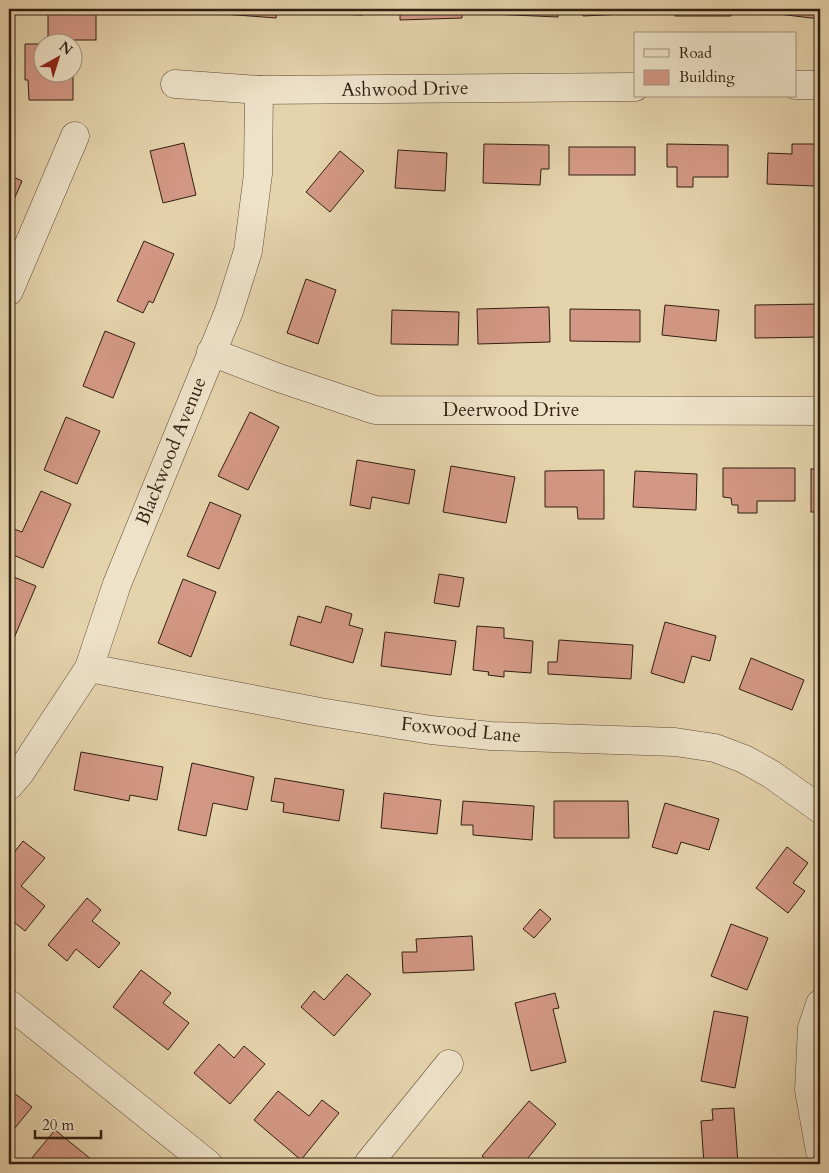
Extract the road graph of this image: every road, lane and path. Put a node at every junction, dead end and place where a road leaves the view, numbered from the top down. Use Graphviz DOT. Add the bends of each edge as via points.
graph roads {
  1 [pos="175,84"];
  2 [pos="820,85"];
  3 [pos="796,86"];
  4 [pos="634,87"];
  5 [pos="259,90"];
  6 [pos="75,136"];
  7 [pos="9,291"];
  8 [pos="211,352"];
  9 [pos="820,411"];
  10 [pos="89,668"];
  11 [pos="9,786"];
  12 [pos="820,810"];
  13 [pos="9,1004"];
  14 [pos="820,1004"];
  15 [pos="449,1064"];
  16 [pos="820,1150"];
  17 [pos="208,1164"];
  18 [pos="368,1164"];
  1 -- 5 [label="street, Ashwood Drive"];
  2 -- 3 [label="street"];
  4 -- 5 [label="street, Ashwood Drive"];
  5 -- 8 [label="street, Blackwood Avenue" via="258,174 248,251"];
  6 -- 7 [label="street"];
  8 -- 9 [label="street, Deerwood Drive" via="375,410"];
  8 -- 10 [label="street, Blackwood Avenue" via="117,584"];
  10 -- 11 [label="street, Blackwood Avenue"];
  10 -- 12 [label="street, Foxwood Lane" via="431,730 492,736 675,742 715,748 771,774"];
  13 -- 17 [label="street"];
  14 -- 16 [label="street" via="812,1028 809,1090"];
  15 -- 18 [label="street"];
}
